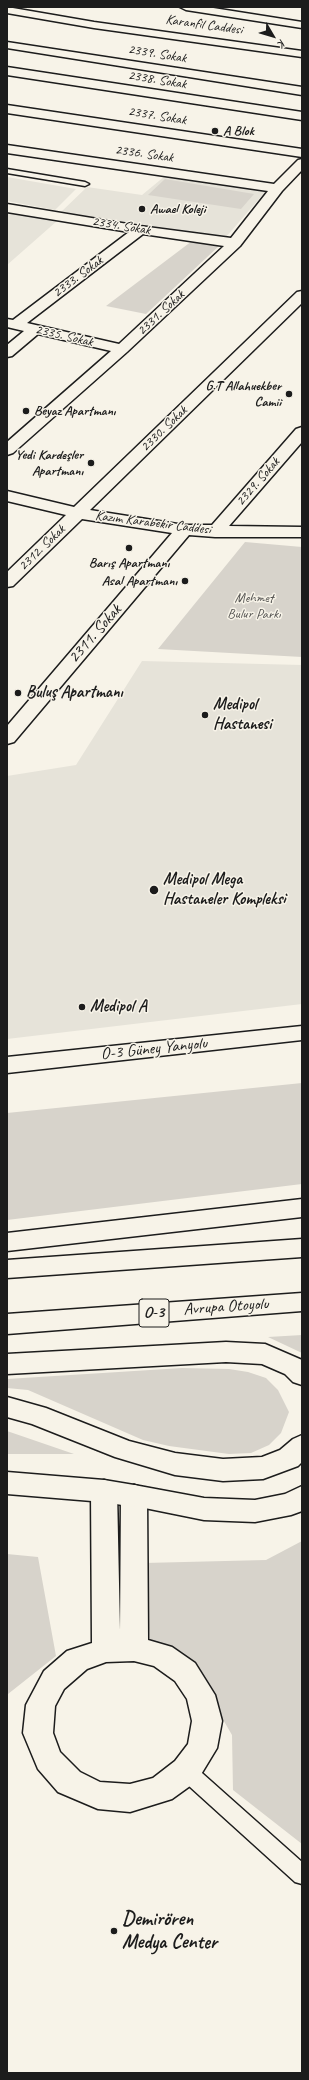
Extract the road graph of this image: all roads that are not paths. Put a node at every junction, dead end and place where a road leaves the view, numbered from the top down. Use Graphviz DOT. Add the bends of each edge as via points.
graph roads {
  1 [pos="186,7"];
  2 [pos="7,10"];
  3 [pos="302,24"];
  4 [pos="7,44"];
  5 [pos="302,54"];
  6 [pos="7,71"];
  7 [pos="302,91"];
  8 [pos="7,109"];
  9 [pos="302,116"];
  10 [pos="7,149"];
  11 [pos="302,153"];
  12 [pos="302,163"];
  13 [pos="7,171"];
  14 [pos="85,184"];
  15 [pos="277,188"];
  16 [pos="7,208"];
  17 [pos="140,230"];
  18 [pos="235,243"];
  19 [pos="302,295"];
  20 [pos="11,324"];
  21 [pos="35,330"];
  22 [pos="122,349"];
  23 [pos="7,353"];
  24 [pos="302,432"];
  25 [pos="7,450"];
  26 [pos="7,496"];
  27 [pos="78,513"];
  28 [pos="184,530"];
  29 [pos="214,532"];
  30 [pos="302,532"];
  31 [pos="7,582"];
  32 [pos="7,738"];
  33 [pos="302,1033"];
  34 [pos="7,1065"];
  35 [pos="302,1208"];
  36 [pos="7,1242"];
  37 [pos="302,1248"];
  38 [pos="7,1269"];
  39 [pos="302,1302"];
  40 [pos="7,1324"];
  41 [pos="7,1364"];
  42 [pos="302,1375"];
  43 [pos="7,1407"];
  44 [pos="302,1446"];
  45 [pos="7,1483"];
  46 [pos="104,1491"];
  47 [pos="134,1496"];
  48 [pos="302,1497"];
  49 [pos="134,1649"];
  50 [pos="106,1650"];
  51 [pos="186,1771"];
  52 [pos="302,1875"];
  1 -- 3 [label="main road"];
  2 -- 5 [label="main road, Karanfil Caddesi" via="94,25"];
  4 -- 7 [label="main road, 2339. Sokak"];
  6 -- 9 [label="main road, 2338. Sokak"];
  8 -- 11 [label="main road, 2337. Sokak"];
  10 -- 15 [label="main road, 2336. Sokak"];
  12 -- 15 [label="main road, 2331. Sokak"];
  13 -- 14 [label="lane"];
  15 -- 18 [label="main road, 2331. Sokak"];
  16 -- 17 [label="main road, 2334. Sokak"];
  17 -- 18 [label="main road, 2334. Sokak"];
  17 -- 20 [label="main road, 2333. Sokak"];
  18 -- 22 [label="main road, 2331. Sokak"];
  19 -- 27 [label="main road, 2330. Sokak"];
  20 -- 21 [label="main road, 2335. Sokak"];
  21 -- 22 [label="main road, 2335. Sokak"];
  21 -- 23 [label="main road"];
  22 -- 25 [label="main road, 2331. Sokak"];
  24 -- 29 [label="main road, 2329. Sokak"];
  26 -- 27 [label="main road, Kazım Karabekir Caddesi"];
  27 -- 28 [label="main road, Kazım Karabekir Caddesi"];
  27 -- 31 [label="main road, 2312. Sokak"];
  28 -- 29 [label="main road, Kazım Karabekir Caddesi"];
  28 -- 32 [label="main road, 2311. Sokak"];
  29 -- 30 [label="main road, Kazım Karabekir Caddesi"];
  33 -- 34 [label="main road, O-3 Güney Yanyolu"];
  35 -- 36 [label="main road"];
  37 -- 38 [label="main road"];
  39 -- 40 [label="main road, Avrupa Otoyolu / O-3"];
  41 -- 42 [label="main road" via="226,1352 265,1354 294,1367"];
  43 -- 44 [label="main road" via="37,1415 124,1450 175,1464 223,1470 263,1468 289,1458"];
  45 -- 46 [label="main road"];
  46 -- 47 [label="main road"];
  46 -- 50 [label="main road"];
  47 -- 48 [label="main road" via="204,1509 254,1511 291,1504"];
  47 -- 49 [label="main road"];
  49 -- 50 [label="main road"];
  49 -- 51 [label="main road" via="162,1656 185,1672 201,1695 207,1721 202,1748"];
  50 -- 51 [label="main road" via="77,1660 54,1680 41,1705 38,1733 48,1760 69,1782 98,1796 123,1798 161,1790"];
  51 -- 52 [label="lane"];
}
